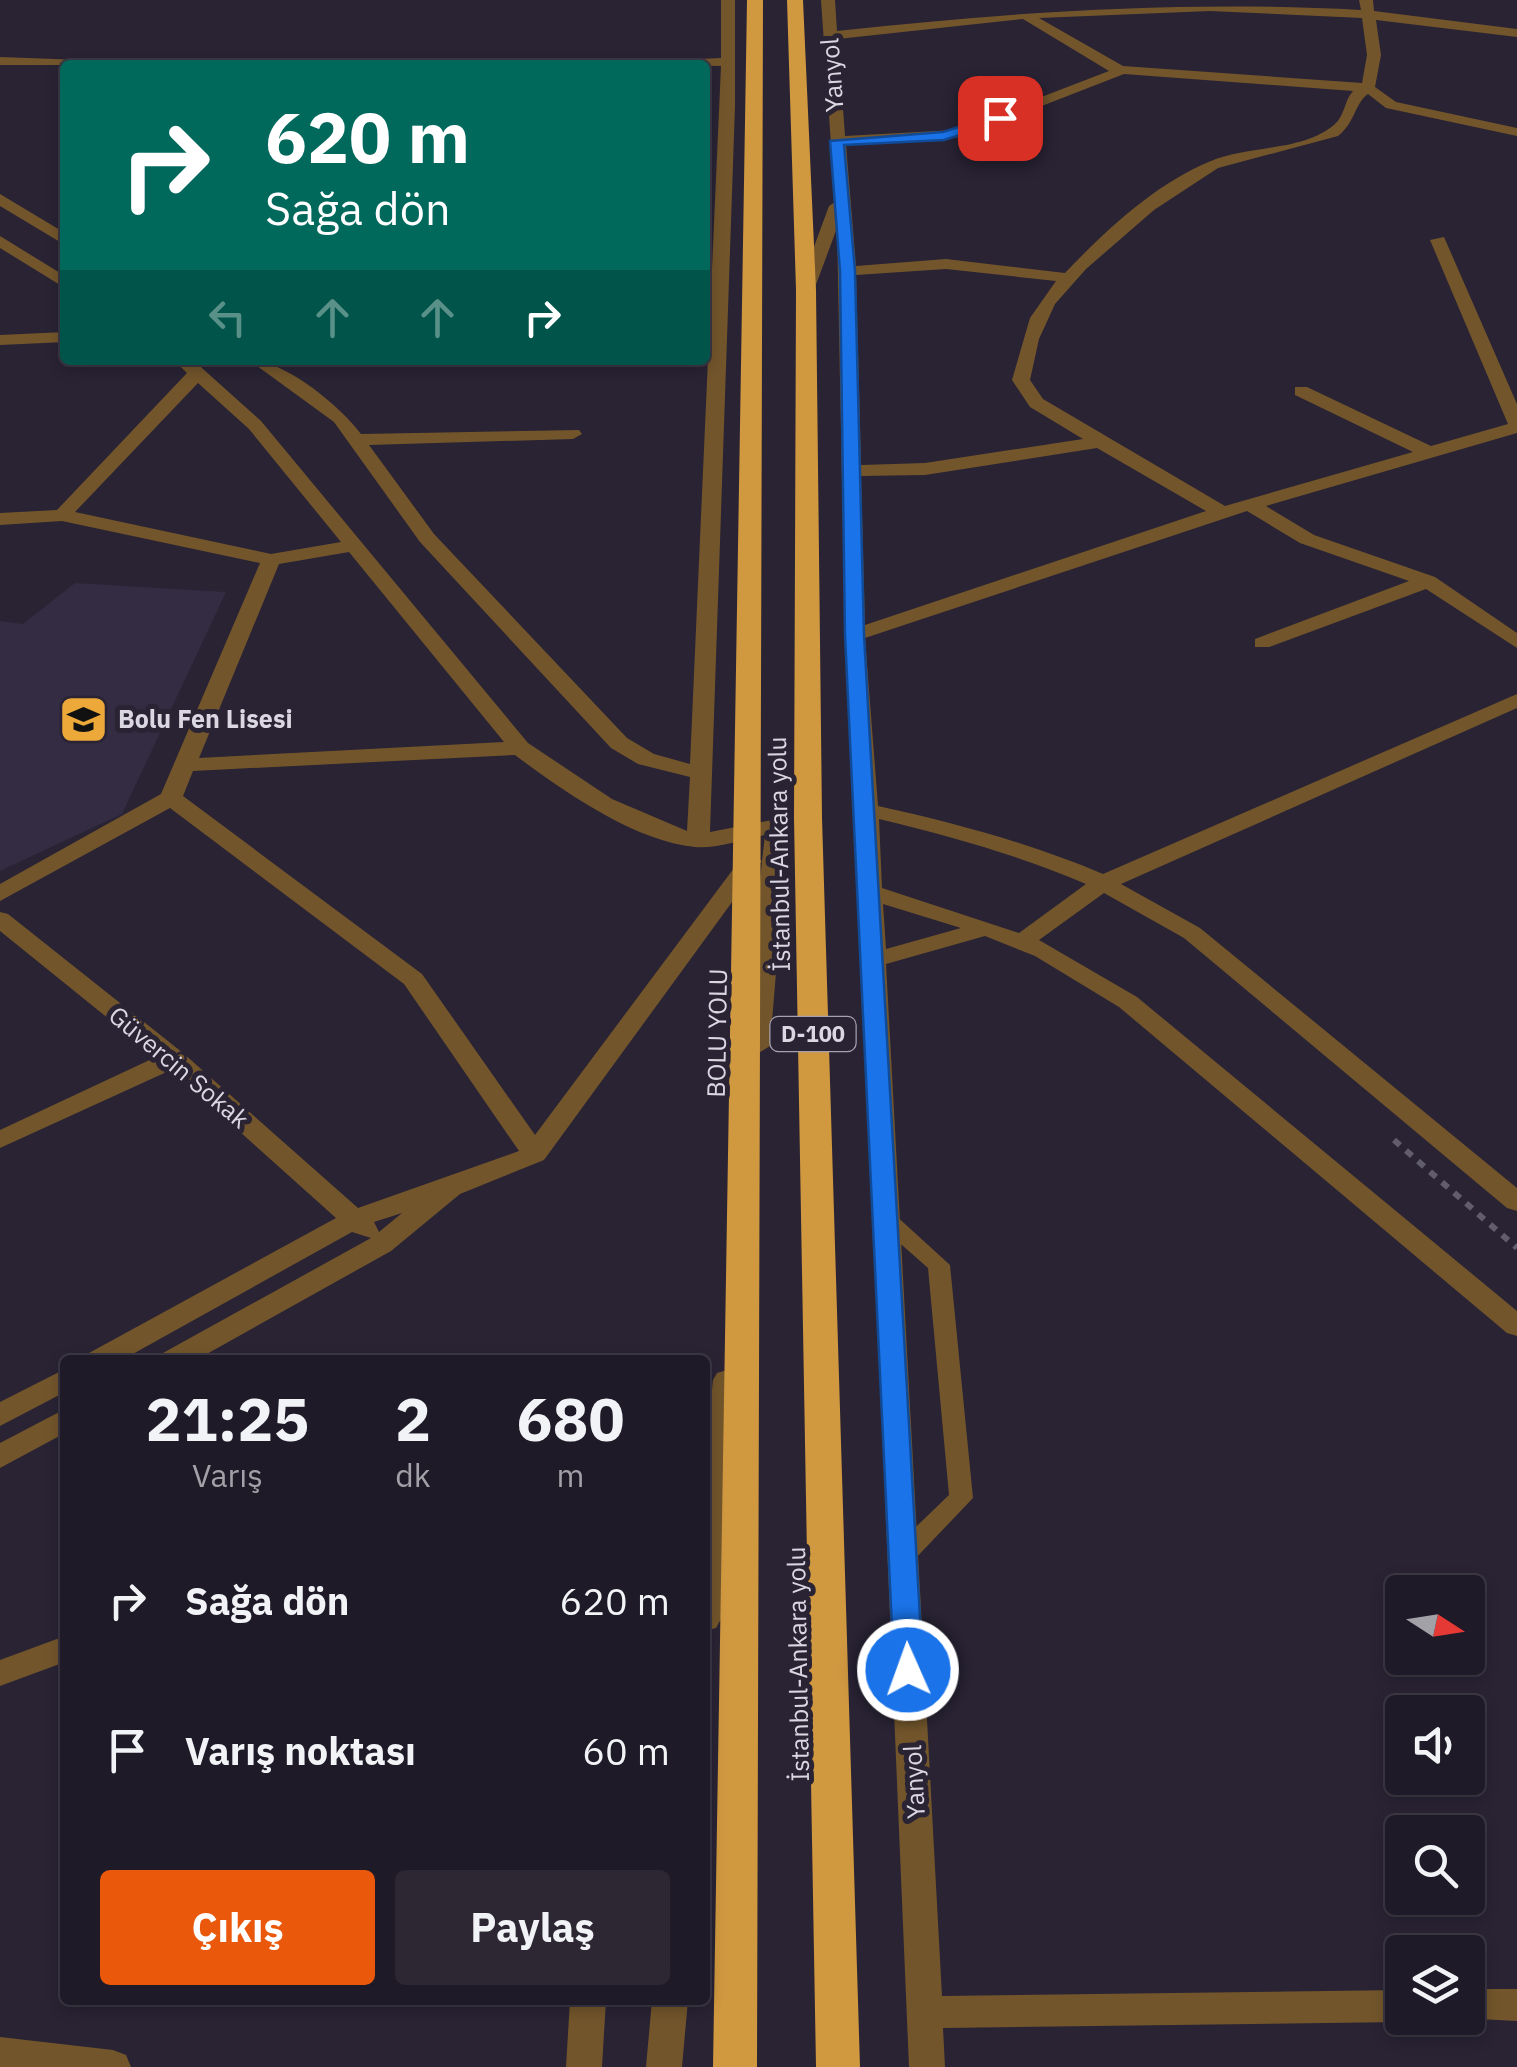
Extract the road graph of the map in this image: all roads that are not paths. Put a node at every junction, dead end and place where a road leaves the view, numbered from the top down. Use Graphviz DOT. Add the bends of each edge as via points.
graph roads {
  1 [pos="728,0"];
  2 [pos="756,0"];
  3 [pos="796,0"];
  4 [pos="828,0"];
  5 [pos="1367,6"];
  6 [pos="1025,14"];
  7 [pos="1517,33"];
  8 [pos="829,36"];
  9 [pos="0,61"];
  10 [pos="728,62"];
  11 [pos="60,63"];
  12 [pos="710,63"];
  13 [pos="1122,70"];
  14 [pos="1368,88"];
  15 [pos="1390,104"];
  16 [pos="742,106"];
  17 [pos="1350,114"];
  18 [pos="1517,132"];
  19 [pos="836,141"];
  20 [pos="0,199"];
  21 [pos="839,201"];
  22 [pos="60,237"];
  23 [pos="1438,240"];
  24 [pos="0,241"];
  25 [pos="848,271"];
  26 [pos="1069,278"];
  27 [pos="60,280"];
  28 [pos="806,290"];
  29 [pos="60,337"];
  30 [pos="0,340"];
  31 [pos="265,365"];
  32 [pos="190,366"];
  33 [pos="1301,391"];
  34 [pos="1517,426"];
  35 [pos="573,434"];
  36 [pos="357,440"];
  37 [pos="1100,442"];
  38 [pos="1430,453"];
  39 [pos="854,471"];
  40 [pos="1250,505"];
  41 [pos="1222,512"];
  42 [pos="62,515"];
  43 [pos="0,518"];
  44 [pos="350,546"];
  45 [pos="272,560"];
  46 [pos="1428,581"];
  47 [pos="855,635"];
  48 [pos="1517,642"];
  49 [pos="1262,643"];
  50 [pos="1517,700"];
  51 [pos="520,748"];
  52 [pos="184,765"];
  53 [pos="700,774"];
  54 [pos="170,798"];
  55 [pos="867,810"];
  56 [pos="778,826"];
  57 [pos="698,840"];
  58 [pos="1103,883"];
  59 [pos="870,892"];
  60 [pos="0,894"];
  61 [pos="0,919"];
  62 [pos="986,928"];
  63 [pos="1021,942"];
  64 [pos="872,960"];
  65 [pos="174,1059"];
  66 [pos="0,1140"];
  67 [pos="535,1154"];
  68 [pos="451,1188"];
  69 [pos="1517,1202"];
  70 [pos="885,1218"];
  71 [pos="354,1219"];
  72 [pos="381,1244"];
  73 [pos="1517,1326"];
  74 [pos="108,1355"];
  75 [pos="182,1355"];
  76 [pos="60,1382"];
  77 [pos="0,1415"];
  78 [pos="60,1423"];
  79 [pos="0,1457"];
  80 [pos="903,1556"];
  81 [pos="710,1564"];
  82 [pos="60,1650"];
  83 [pos="0,1673"];
  84 [pos="588,2005"];
  85 [pos="670,2005"];
  86 [pos="1485,2005"];
  87 [pos="1517,2005"];
  88 [pos="1385,2006"];
  89 [pos="924,2012"];
  90 [pos="0,2053"];
  91 [pos="112,2067"];
  92 [pos="584,2067"];
  93 [pos="664,2067"];
  94 [pos="735,2067"];
  95 [pos="838,2067"];
  96 [pos="927,2067"];
  1 -- 10 [label="street"];
  2 -- 16 [label="highway, BOLU YOLU / D-100"];
  3 -- 28 [label="highway, İstanbul-Ankara yolu / D-100"];
  4 -- 8 [label="street, Yanyol"];
  5 -- 6 [label="street" via="1184,0"];
  5 -- 7 [label="street"];
  5 -- 14 [label="street" via="1374,55"];
  6 -- 8 [label="street"];
  6 -- 13 [label="street"];
  8 -- 19 [label="street, Yanyol"];
  9 -- 11 [label="street"];
  10 -- 12 [label="street"];
  10 -- 16 [label="street"];
  13 -- 14 [label="street"];
  13 -- 19 [label="street" via="956,134"];
  14 -- 15 [label="street"];
  14 -- 17 [label="street" via="1355,96"];
  15 -- 17 [label="street"];
  15 -- 18 [label="street"];
  16 -- 53 [label="street"];
  16 -- 94 [label="highway, BOLU YOLU / D-100"];
  17 -- 26 [label="street" via="1328,135 1202,171"];
  19 -- 21 [label="street, Yanyol"];
  20 -- 22 [label="street"];
  21 -- 25 [label="street, Yanyol"];
  21 -- 28 [label="street"];
  23 -- 34 [label="street"];
  24 -- 27 [label="street"];
  25 -- 26 [label="street" via="946,264"];
  25 -- 39 [label="street, Yanyol"];
  26 -- 37 [label="street" via="1043,310 1021,380 1036,403"];
  28 -- 95 [label="highway, İstanbul-Ankara yolu / D-100" via="808,818"];
  29 -- 30 [label="street"];
  31 -- 36 [label="street" via="340,418"];
  32 -- 42 [label="street"];
  32 -- 44 [label="street" via="256,425"];
  33 -- 38 [label="street"];
  34 -- 38 [label="street"];
  35 -- 36 [label="street"];
  36 -- 53 [label="street" via="427,538 619,743 646,759"];
  37 -- 39 [label="street" via="925,469"];
  37 -- 41 [label="street"];
  38 -- 40 [label="street"];
  39 -- 47 [label="street, Yanyol"];
  40 -- 41 [label="street"];
  40 -- 46 [label="street" via="1308,539"];
  41 -- 47 [label="street"];
  42 -- 43 [label="street"];
  42 -- 45 [label="street"];
  44 -- 45 [label="street"];
  44 -- 51 [label="street"];
  45 -- 52 [label="street"];
  46 -- 48 [label="street"];
  46 -- 49 [label="street"];
  47 -- 55 [label="street, Yanyol"];
  50 -- 58 [label="street"];
  51 -- 52 [label="street"];
  51 -- 57 [label="street" via="624,818"];
  52 -- 54 [label="street"];
  53 -- 57 [label="street"];
  54 -- 60 [label="street"];
  54 -- 67 [label="street" via="414,978"];
  55 -- 58 [label="street" via="998,842"];
  55 -- 59 [label="street, Yanyol"];
  56 -- 57 [label="street"];
  56 -- 67 [label="street"];
  56 -- 81 [label="street"];
  58 -- 63 [label="street"];
  58 -- 69 [label="street" via="1192,933"];
  59 -- 62 [label="street"];
  59 -- 64 [label="street, Yanyol"];
  61 -- 65 [label="street, Güvercin Sokak"];
  62 -- 63 [label="street"];
  62 -- 64 [label="street"];
  63 -- 73 [label="street" via="1128,1002"];
  64 -- 70 [label="street, Yanyol"];
  65 -- 66 [label="street"];
  65 -- 71 [label="street, Güvercin Sokak"];
  67 -- 68 [label="street"];
  68 -- 71 [label="street"];
  68 -- 72 [label="street"];
  70 -- 80 [label="street, Yanyol"];
  70 -- 80 [label="lane" via="939,1265 961,1498"];
  71 -- 72 [label="street, Güvercin Sokak"];
  71 -- 74 [label="street"];
  72 -- 75 [label="street"];
  76 -- 77 [label="street"];
  78 -- 79 [label="street"];
  80 -- 89 [label="street, Yanyol"];
  82 -- 83 [label="street"];
  84 -- 92 [label="street"];
  85 -- 93 [label="street"];
  86 -- 87 [label="street"];
  88 -- 89 [label="street"];
  89 -- 96 [label="street, Yanyol"];
  90 -- 91 [label="street"];
}
